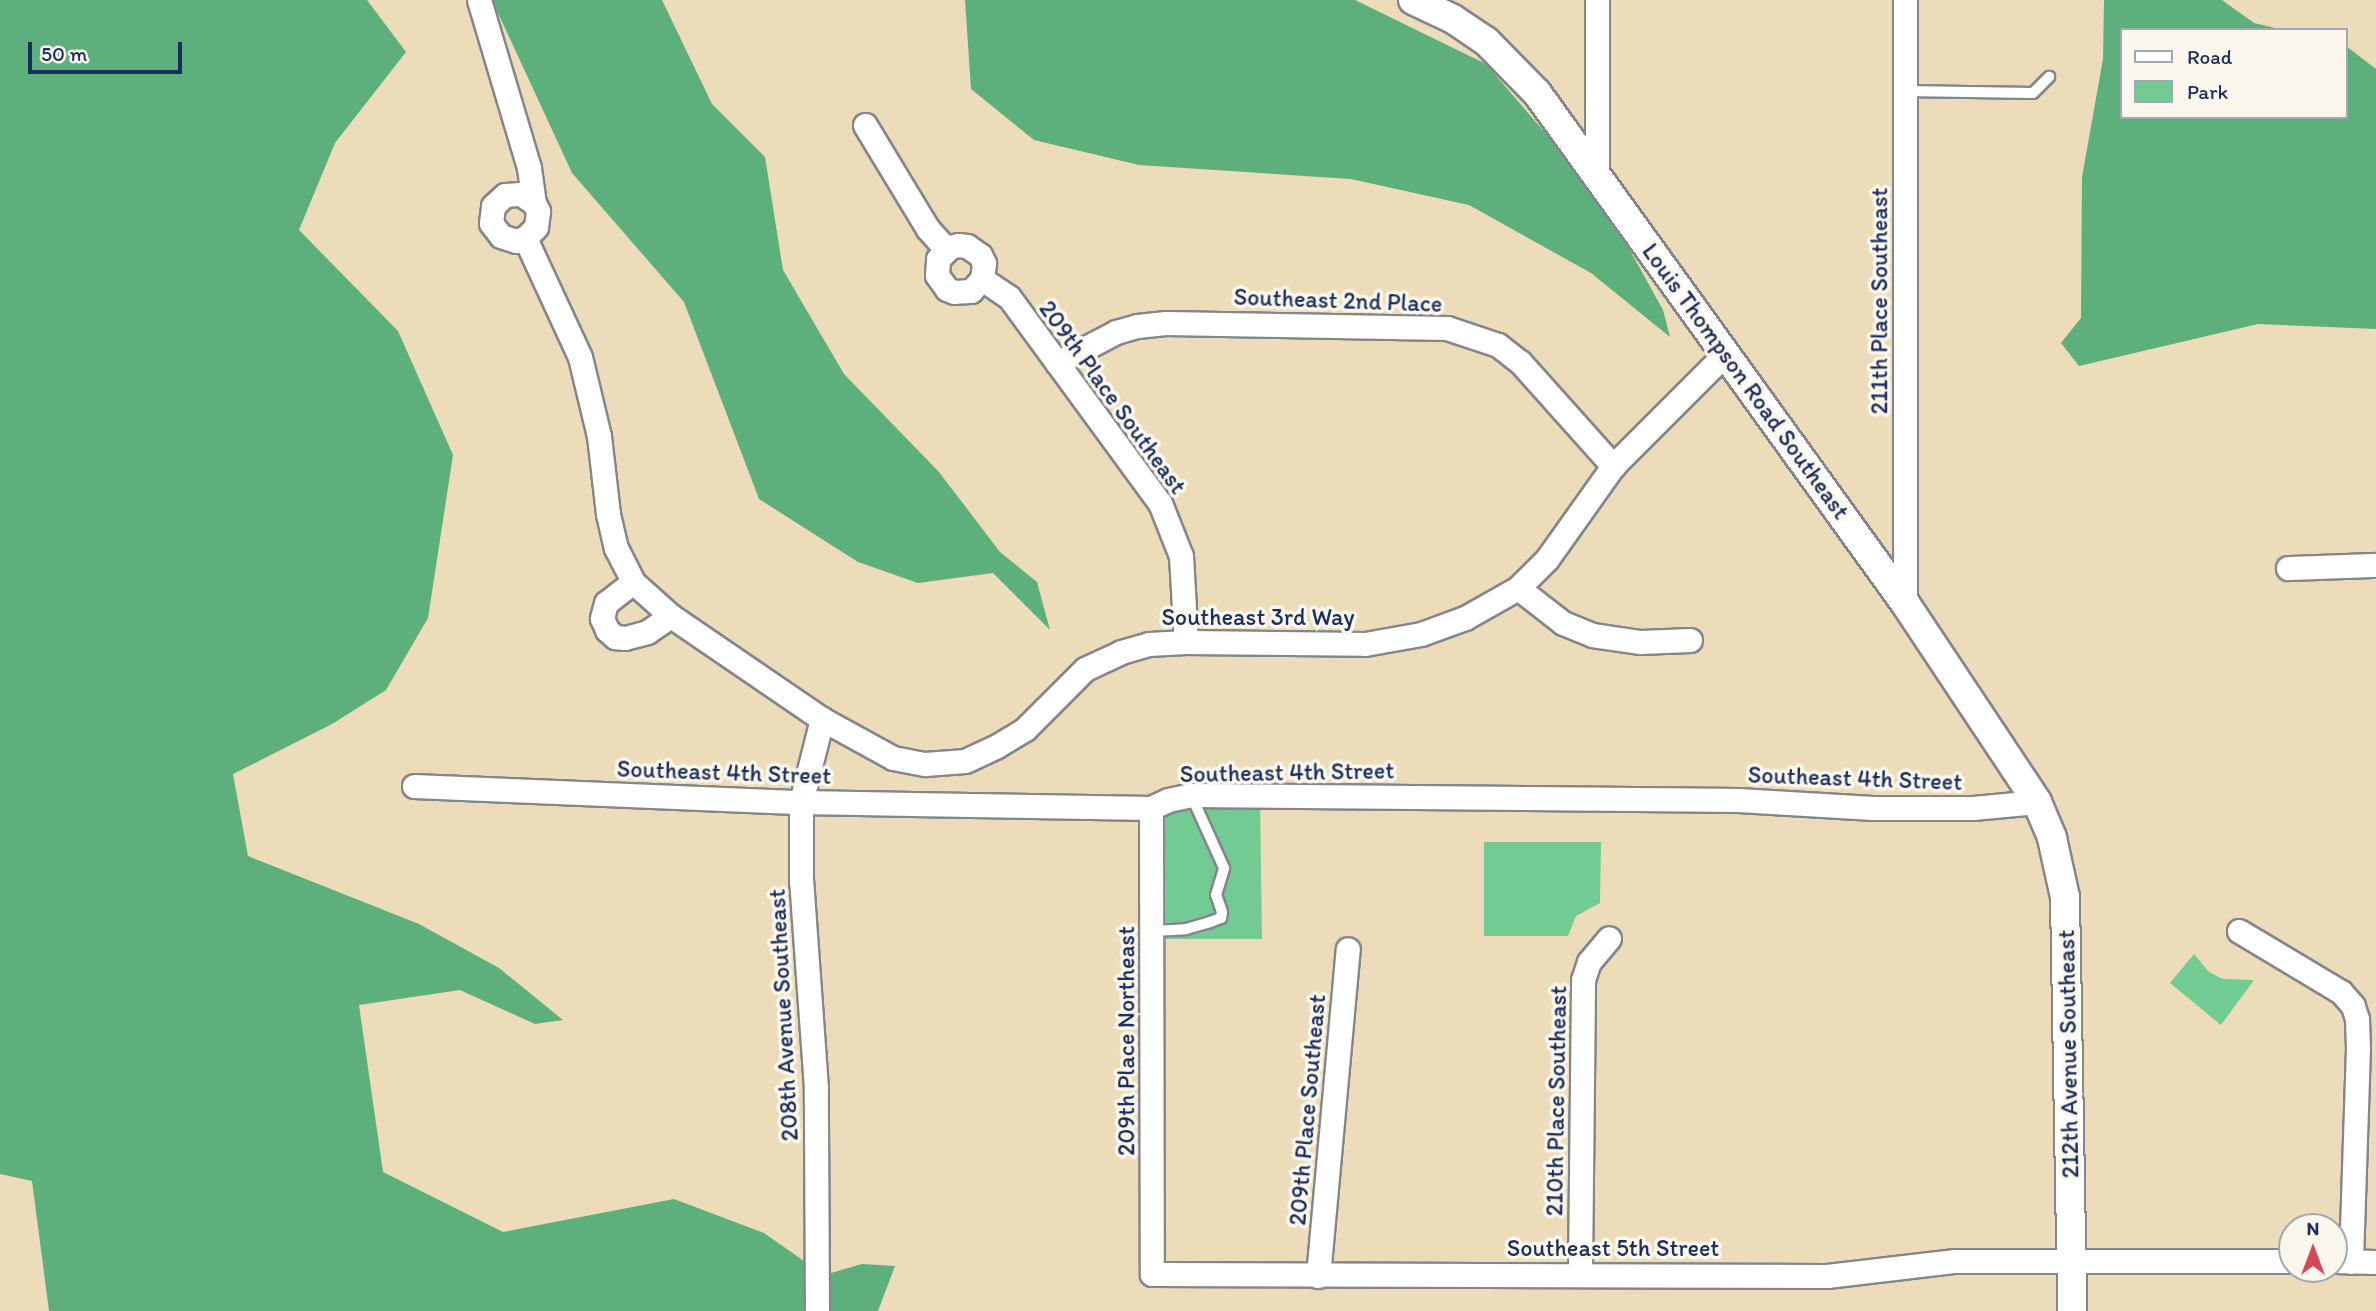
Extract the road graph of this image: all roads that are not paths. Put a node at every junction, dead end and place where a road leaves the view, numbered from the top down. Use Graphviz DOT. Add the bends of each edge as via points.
graph roads {
  1 [pos="479,0"];
  2 [pos="1413,0"];
  3 [pos="1597,0"];
  4 [pos="1905,0"];
  5 [pos="2049,76"];
  6 [pos="1905,91"];
  7 [pos="865,125"];
  8 [pos="1597,172"];
  9 [pos="534,203"];
  10 [pos="524,239"];
  11 [pos="947,250"];
  12 [pos="982,279"];
  13 [pos="1725,354"];
  14 [pos="1057,363"];
  15 [pos="1613,466"];
  16 [pos="2376,565"];
  17 [pos="2288,569"];
  18 [pos="633,582"];
  19 [pos="1518,588"];
  20 [pos="1905,603"];
  21 [pos="671,616"];
  22 [pos="1690,640"];
  23 [pos="1186,642"];
  24 [pos="822,719"];
  25 [pos="414,786"];
  26 [pos="1191,795"];
  27 [pos="801,802"];
  28 [pos="2037,802"];
  29 [pos="1151,808"];
  30 [pos="1152,931"];
  31 [pos="2239,931"];
  32 [pos="1609,938"];
  33 [pos="1348,949"];
  34 [pos="2346,1213"];
  35 [pos="2072,1260"];
  36 [pos="2278,1261"];
  37 [pos="2348,1262"];
  38 [pos="2376,1262"];
  39 [pos="1580,1273"];
  40 [pos="1152,1275"];
  41 [pos="1318,1276"];
  42 [pos="817,1311"];
  43 [pos="2072,1311"];
  1 -- 9 [label="street" via="529,169"];
  2 -- 8 [label="street, Louis Thompson Road Southeast" via="1453,19 1495,49 1537,93"];
  3 -- 8 [label="street"];
  4 -- 6 [label="street, 211th Place Southeast"];
  5 -- 6 [label="lane" via="2033,93"];
  6 -- 20 [label="street, 211th Place Southeast"];
  7 -- 11 [label="street" via="928,229"];
  8 -- 13 [label="street, Louis Thompson Road Southeast"];
  9 -- 10 [label="street" via="536,227"];
  9 -- 10 [label="street" via="513,193 493,206 495,230 508,240"];
  10 -- 18 [label="street, Southeast 3rd Way" via="580,357 616,548"];
  11 -- 12 [label="street" via="958,245 974,249 984,263"];
  11 -- 12 [label="street" via="936,267 940,283 947,289 971,291"];
  12 -- 14 [label="street, 209th Place Southeast" via="1009,297"];
  13 -- 15 [label="street, Southeast 3rd Way"];
  13 -- 20 [label="street, Louis Thompson Road Southeast"];
  14 -- 15 [label="street, Southeast 2nd Place" via="1116,332 1166,323 1447,328 1499,345 1520,362"];
  14 -- 23 [label="street, 209th Place Southeast" via="1160,503 1173,530 1185,580"];
  15 -- 19 [label="street, Southeast 3rd Way" via="1547,559"];
  16 -- 17 [label="street"];
  18 -- 21 [label="street, Southeast 3rd Way"];
  18 -- 21 [label="street" via="606,603 603,618 615,638 647,632"];
  19 -- 22 [label="street" via="1563,623 1591,635 1640,642"];
  19 -- 23 [label="street, Southeast 3rd Way" via="1465,618 1396,640 1365,644"];
  20 -- 28 [label="street, Louis Thompson Road Southeast"];
  21 -- 24 [label="street, Southeast 3rd Way"];
  23 -- 24 [label="street, Southeast 3rd Way" via="1149,644 1101,659 1025,729 965,761 925,764 893,758"];
  24 -- 27 [label="street, 208th Avenue Southeast"];
  25 -- 27 [label="street, Southeast 4th Street"];
  26 -- 28 [label="street, Southeast 4th Street" via="1738,800 1873,808 1973,808"];
  26 -- 29 [label="street, Southeast 4th Street"];
  26 -- 30 [label="lane" via="1224,868 1216,895 1222,912 1220,918 1186,929"];
  27 -- 29 [label="street, Southeast 4th Street"];
  27 -- 42 [label="street, 208th Avenue Southeast" via="801,881 816,1088"];
  28 -- 35 [label="street, 212th Avenue Southeast" via="2066,897"];
  29 -- 30 [label="street, 209th Place Northeast"];
  30 -- 40 [label="street, 209th Place Northeast"];
  31 -- 34 [label="street" via="2341,992 2353,1006 2358,1048"];
  32 -- 39 [label="street, 210th Place Southeast" via="1589,962 1583,981"];
  33 -- 41 [label="street, 209th Place Southeast"];
  35 -- 36 [label="street, Southeast 5th Street"];
  35 -- 39 [label="street, Southeast 5th Street" via="1955,1261 1827,1276"];
  35 -- 43 [label="street, 212th Avenue Southeast"];
  37 -- 38 [label="street"];
  39 -- 41 [label="street, Southeast 5th Street"];
  40 -- 41 [label="street, Southeast 5th Street"];
}
